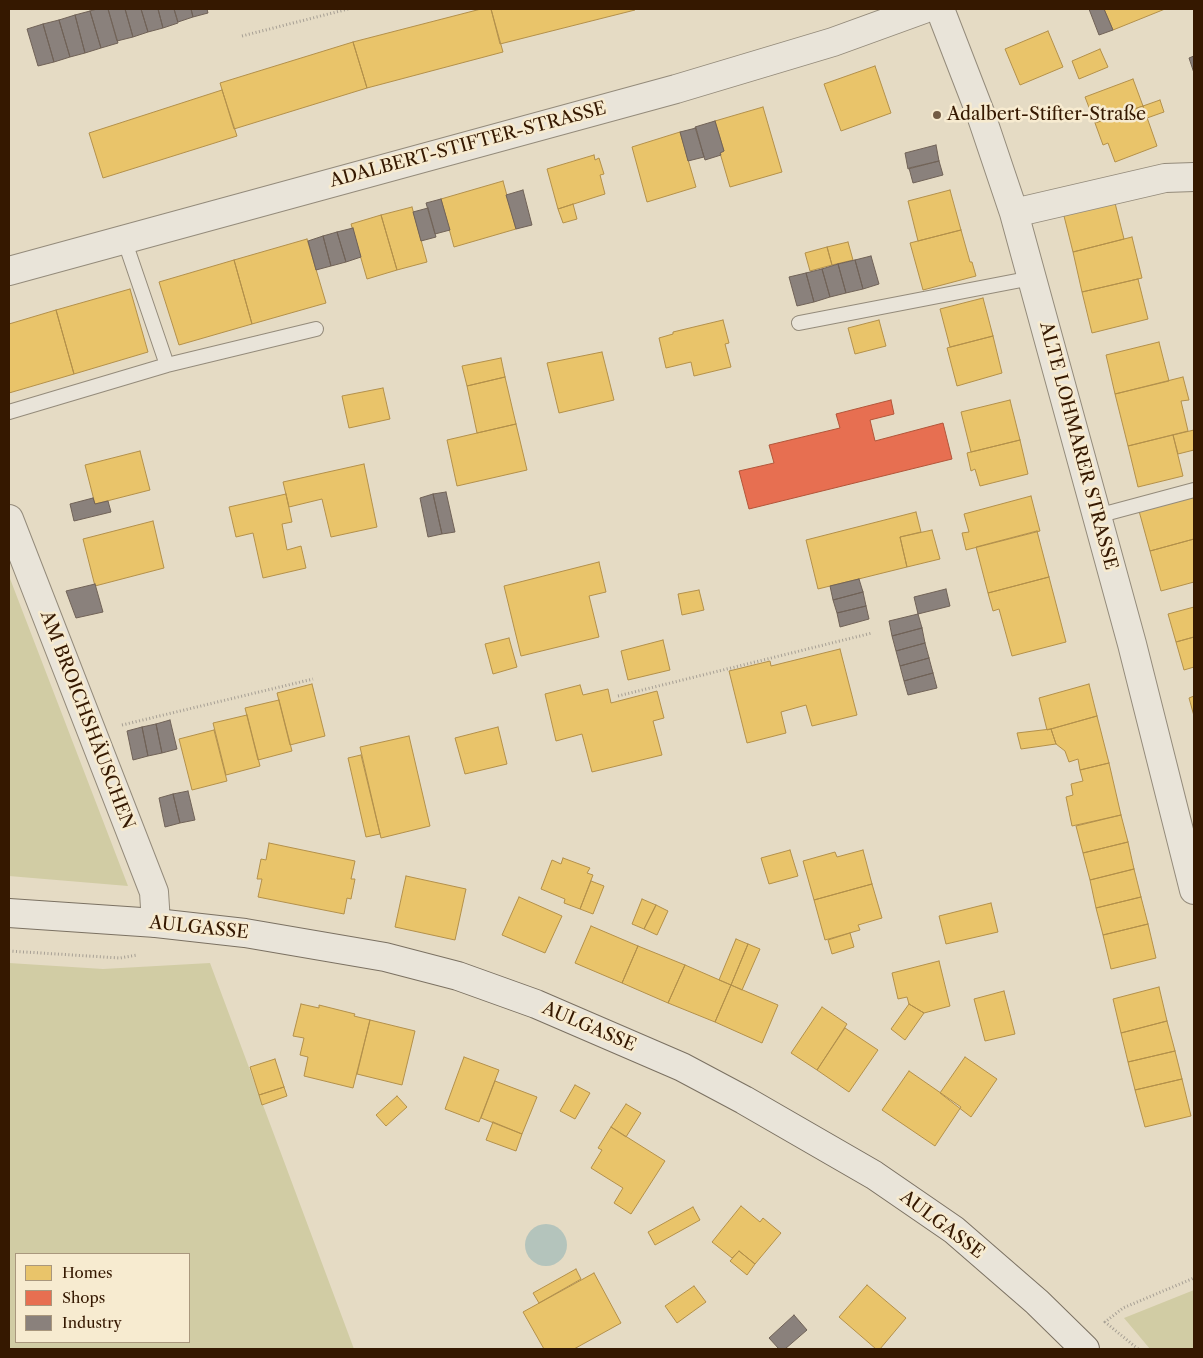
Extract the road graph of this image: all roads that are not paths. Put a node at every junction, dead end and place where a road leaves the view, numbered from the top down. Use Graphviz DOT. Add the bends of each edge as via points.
graph roads {
  1 [pos="924,9"];
  2 [pos="940,9"];
  3 [pos="1194,177"];
  4 [pos="1014,213"];
  5 [pos="124,239"];
  6 [pos="9,271"];
  7 [pos="1032,278"];
  8 [pos="799,323"];
  9 [pos="316,329"];
  10 [pos="167,365"];
  11 [pos="9,412"];
  12 [pos="1194,490"];
  13 [pos="1097,516"];
  14 [pos="9,519"];
  15 [pos="1194,890"];
  16 [pos="9,913"];
  17 [pos="156,923"];
  18 [pos="1085,1349"];
  1 -- 5 [label="street, ADALBERT-STIFTER-STRASSE" via="833,42 676,89"];
  2 -- 4 [label="street, ALTE LOHMARER STRASSE"];
  3 -- 4 [label="street" via="1166,178"];
  4 -- 7 [label="street, ALTE LOHMARER STRASSE"];
  5 -- 6 [label="street, ADALBERT-STIFTER-STRASSE"];
  5 -- 10 [label="lane"];
  7 -- 8 [label="lane"];
  7 -- 13 [label="street, ALTE LOHMARER STRASSE"];
  9 -- 10 [label="lane"];
  10 -- 11 [label="lane"];
  12 -- 13 [label="lane"];
  13 -- 15 [label="street, ALTE LOHMARER STRASSE"];
  14 -- 17 [label="street, AM BROICHSHÄUSCHEN" via="154,892"];
  16 -- 17 [label="street, AULGASSE"];
  17 -- 18 [label="street, AULGASSE" via="245,933 385,957 449,974 536,1004 682,1067 874,1175 954,1230 1037,1302"];
}
